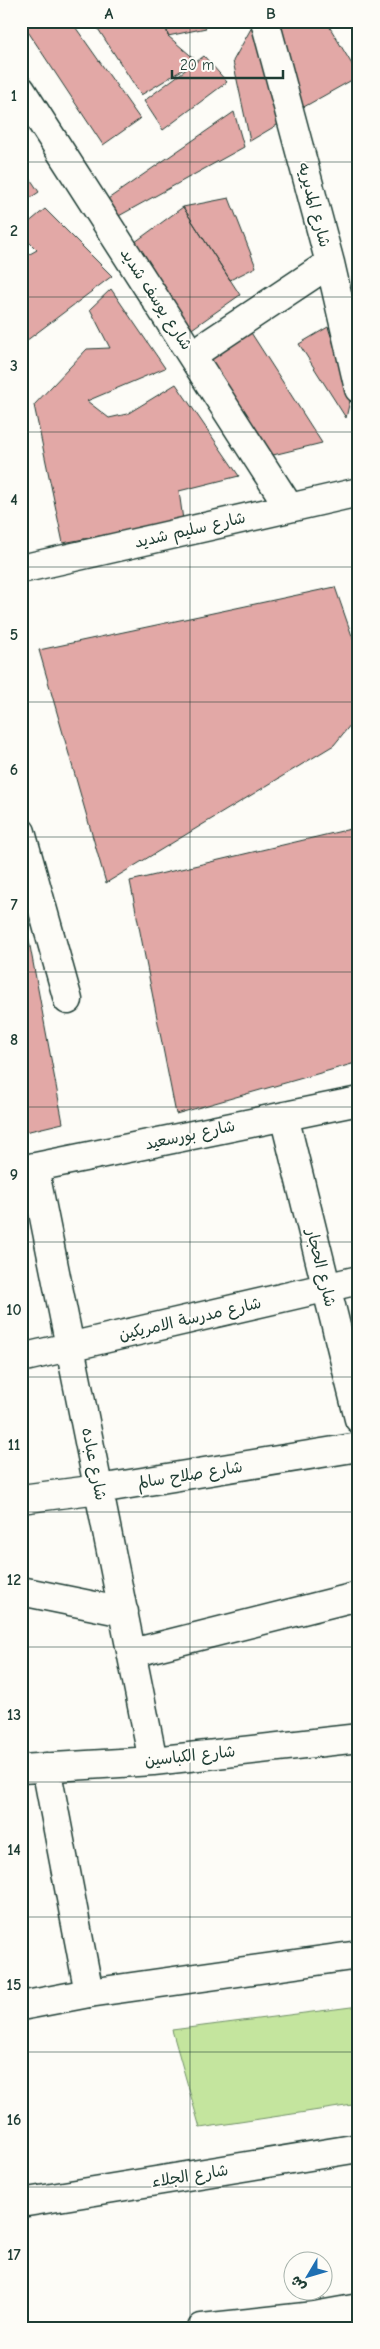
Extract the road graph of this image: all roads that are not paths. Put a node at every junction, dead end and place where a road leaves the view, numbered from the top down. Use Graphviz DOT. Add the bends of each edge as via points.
graph roads {
  1 [pos="265,21"];
  2 [pos="21,90"];
  3 [pos="330,263"];
  4 [pos="192,356"];
  5 [pos="359,390"];
  6 [pos="359,492"];
  7 [pos="290,507"];
  8 [pos="21,569"];
  9 [pos="21,832"];
  10 [pos="29,891"];
  11 [pos="68,1000"];
  12 [pos="359,1101"];
  13 [pos="284,1116"];
  14 [pos="28,1168"];
  15 [pos="359,1280"];
  16 [pos="326,1287"];
  17 [pos="71,1346"];
  18 [pos="21,1358"];
  19 [pos="359,1419"];
  20 [pos="359,1448"];
  21 [pos="99,1489"];
  22 [pos="21,1499"];
  23 [pos="21,1591"];
  24 [pos="359,1596"];
  25 [pos="124,1612"];
  26 [pos="132,1653"];
  27 [pos="359,1738"];
  28 [pos="153,1761"];
  29 [pos="34,1768"];
  30 [pos="359,1955"];
  31 [pos="89,1994"];
  32 [pos="24,2007"];
  33 [pos="359,2148"];
  34 [pos="21,2185"];
  35 [pos="53,2198"];
  36 [pos="21,2203"];
  37 [pos="359,2308"];
  38 [pos="315,2322"];
  39 [pos="202,2328"];
  1 -- 3 [label="main road, شارع المديريه"];
  2 -- 4 [label="main road, شارع يوسف شديد"];
  3 -- 4 [label="main road"];
  3 -- 5 [label="main road, شارع المديريه"];
  4 -- 7 [label="main road, شارع يوسف شديد"];
  6 -- 7 [label="main road, شارع سليم شديد"];
  7 -- 8 [label="main road, شارع سليم شديد"];
  9 -- 10 [label="main road"];
  10 -- 11 [label="main road"];
  12 -- 13 [label="main road, شارع بورسعيد"];
  13 -- 14 [label="main road, شارع بورسعيد"];
  13 -- 16 [label="main road, شارع الحجار"];
  14 -- 17 [label="main road, شارع عباده"];
  15 -- 16 [label="main road, شارع مدرسة الامريكين"];
  16 -- 17 [label="main road, شارع مدرسة الامريكين"];
  16 -- 19 [label="main road, شارع الحجار"];
  17 -- 18 [label="main road, شارع مدرسة الامريكين"];
  17 -- 21 [label="main road, شارع عباده"];
  20 -- 21 [label="main road, شارع صلاح سالم"];
  21 -- 22 [label="main road, شارع صلاح سالم"];
  21 -- 25 [label="main road, شارع عباده"];
  23 -- 25 [label="main road"];
  24 -- 26 [label="main road"];
  25 -- 26 [label="main road, شارع عباده"];
  26 -- 28 [label="main road, شارع عباده"];
  27 -- 28 [label="main road, شارع الكباسين"];
  28 -- 29 [label="main road, شارع الكباسين"];
  29 -- 31 [label="main road"];
  30 -- 31 [label="main road"];
  31 -- 32 [label="main road"];
  33 -- 35 [label="main road, شارع الجلاء"];
  34 -- 35 [label="main road"];
  35 -- 36 [label="main road, شارع الجلاء"];
  37 -- 38 [label="main road"];
  38 -- 39 [label="main road"];
}
